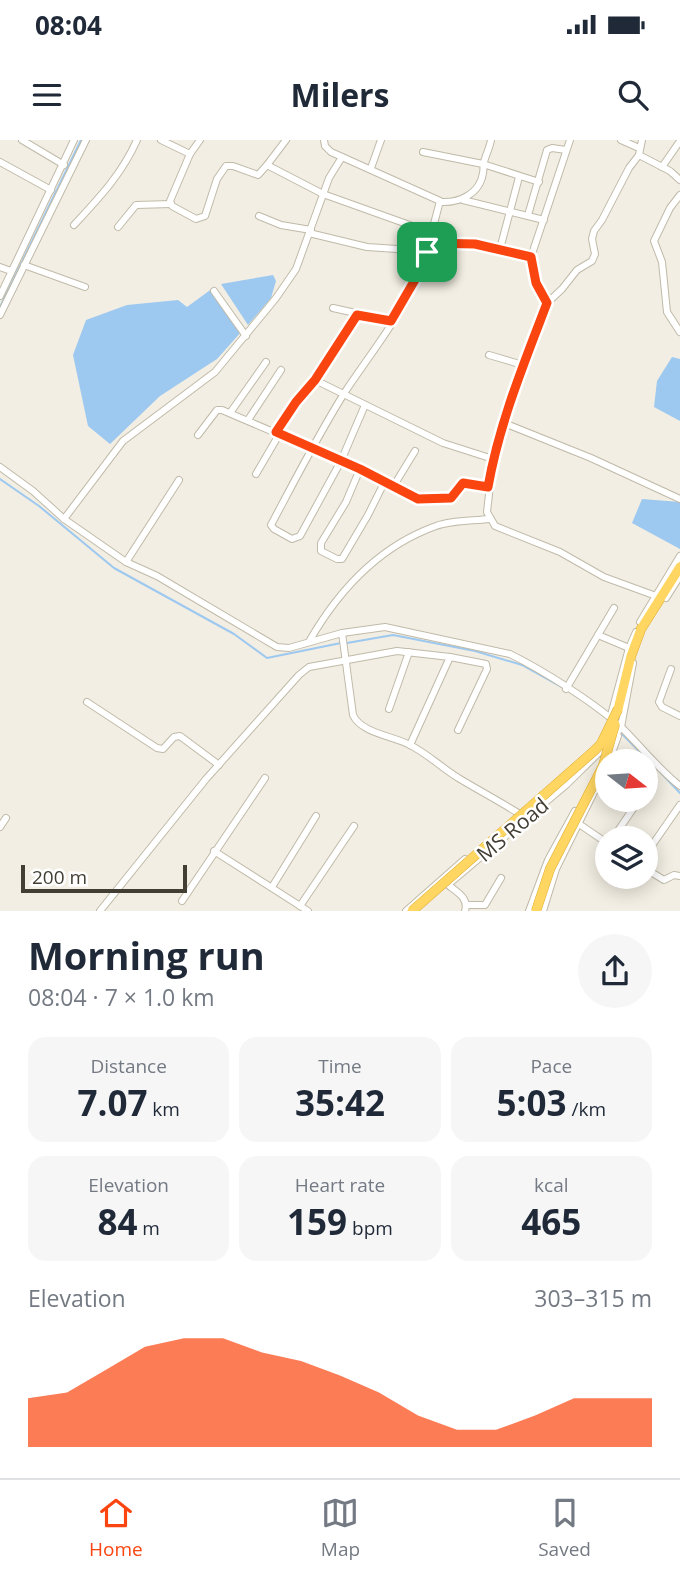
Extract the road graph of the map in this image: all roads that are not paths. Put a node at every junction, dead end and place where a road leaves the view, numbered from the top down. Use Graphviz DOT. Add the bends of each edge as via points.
graph roads {
  1 [pos="22,140"];
  2 [pos="75,140"];
  3 [pos="86,140"];
  4 [pos="137,140"];
  5 [pos="161,140"];
  6 [pos="182,140"];
  7 [pos="200,140"];
  8 [pos="286,140"];
  9 [pos="324,140"];
  10 [pos="381,140"];
  11 [pos="491,140"];
  12 [pos="570,140"];
  13 [pos="621,140"];
  14 [pos="642,140"];
  15 [pos="680,141"];
  16 [pos="178,148"];
  17 [pos="566,150"];
  18 [pos="639,151"];
  19 [pos="424,152"];
  20 [pos="190,154"];
  21 [pos="342,157"];
  22 [pos="0,162"];
  23 [pos="483,164"];
  24 [pos="64,165"];
  25 [pos="267,165"];
  26 [pos="662,167"];
  27 [pos="371,168"];
  28 [pos="519,177"];
  29 [pos="680,180"];
  30 [pos="538,182"];
  31 [pos="51,190"];
  32 [pos="323,194"];
  33 [pos="680,195"];
  34 [pos="463,200"];
  35 [pos="441,202"];
  36 [pos="171,204"];
  37 [pos="510,212"];
  38 [pos="528,215"];
  39 [pos="259,216"];
  40 [pos="544,219"];
  41 [pos="74,225"];
  42 [pos="118,227"];
  43 [pos="310,231"];
  44 [pos="432,233"];
  45 [pos="431,243"];
  46 [pos="500,249"];
  47 [pos="427,252"];
  48 [pos="531,257"];
  49 [pos="24,265"];
  50 [pos="0,267"];
  51 [pos="11,271"];
  52 [pos="85,287"];
  53 [pos="214,291"];
  54 [pos="0,296"];
  55 [pos="547,303"];
  56 [pos="333,308"];
  57 [pos="0,315"];
  58 [pos="357,315"];
  59 [pos="391,321"];
  60 [pos="680,332"];
  61 [pos="246,336"];
  62 [pos="489,355"];
  63 [pos="266,362"];
  64 [pos="523,365"];
  65 [pos="281,370"];
  66 [pos="315,380"];
  67 [pos="344,395"];
  68 [pos="365,405"];
  69 [pos="230,413"];
  70 [pos="248,420"];
  71 [pos="505,423"];
  72 [pos="278,433"];
  73 [pos="198,435"];
  74 [pos="312,449"];
  75 [pos="415,451"];
  76 [pos="493,459"];
  77 [pos="341,461"];
  78 [pos="0,467"];
  79 [pos="360,469"];
  80 [pos="256,474"];
  81 [pos="179,480"];
  82 [pos="384,483"];
  83 [pos="393,487"];
  84 [pos="488,487"];
  85 [pos="680,499"];
  86 [pos="64,519"];
  87 [pos="489,519"];
  88 [pos="680,556"];
  89 [pos="126,562"];
  90 [pos="680,567"];
  91 [pos="680,576"];
  92 [pos="656,596"];
  93 [pos="614,608"];
  94 [pos="598,635"];
  95 [pos="342,636"];
  96 [pos="310,640"];
  97 [pos="629,648"];
  98 [pos="409,652"];
  99 [pos="450,657"];
  100 [pos="345,659"];
  101 [pos="671,669"];
  102 [pos="566,689"];
  103 [pos="87,702"];
  104 [pos="389,709"];
  105 [pos="618,709"];
  106 [pos="680,716"];
  107 [pos="610,718"];
  108 [pos="621,727"];
  109 [pos="458,730"];
  110 [pos="410,745"];
  111 [pos="606,746"];
  112 [pos="613,749"];
  113 [pos="219,765"];
  114 [pos="265,778"];
  115 [pos="680,786"];
  116 [pos="595,791"];
  117 [pos="680,805"];
  118 [pos="518,813"];
  119 [pos="316,816"];
  120 [pos="6,818"];
  121 [pos="579,824"];
  122 [pos="354,826"];
  123 [pos="0,827"];
  124 [pos="595,835"];
  125 [pos="658,837"];
  126 [pos="214,851"];
  127 [pos="658,876"];
  128 [pos="680,876"];
  129 [pos="501,878"];
  130 [pos="448,885"];
  131 [pos="272,887"];
  132 [pos="182,901"];
  133 [pos="300,906"];
  134 [pos="466,908"];
  135 [pos="100,911"];
  136 [pos="308,911"];
  137 [pos="406,911"];
  138 [pos="412,911"];
  139 [pos="418,911"];
  140 [pos="529,911"];
  141 [pos="536,911"];
  142 [pos="543,911"];
  1 -- 24 [label="street"];
  2 -- 24 [label="street"];
  3 -- 49 [label="street"];
  4 -- 41 [label="street" via="115,181"];
  5 -- 16 [label="street"];
  6 -- 16 [label="street"];
  7 -- 20 [label="street"];
  8 -- 25 [label="street"];
  9 -- 21 [label="street" via="327,149"];
  10 -- 27 [label="street"];
  11 -- 23 [label="street"];
  12 -- 17 [label="street"];
  13 -- 18 [label="street"];
  14 -- 18 [label="street"];
  15 -- 26 [label="street"];
  16 -- 20 [label="street"];
  17 -- 30 [label="street" via="547,150"];
  17 -- 40 [label="street"];
  18 -- 26 [label="street"];
  18 -- 55 [label="street" via="594,231 596,254 592,261"];
  19 -- 23 [label="street"];
  20 -- 36 [label="street"];
  21 -- 27 [label="street"];
  21 -- 32 [label="street"];
  22 -- 31 [label="street"];
  23 -- 28 [label="street"];
  23 -- 34 [label="street" via="480,182"];
  24 -- 31 [label="street"];
  25 -- 32 [label="street"];
  25 -- 36 [label="street" via="258,176 226,166 201,218"];
  26 -- 29 [label="street"];
  27 -- 35 [label="street"];
  28 -- 30 [label="street"];
  28 -- 37 [label="street"];
  30 -- 38 [label="street"];
  31 -- 51 [label="street"];
  32 -- 43 [label="street"];
  32 -- 44 [label="street"];
  33 -- 60 [label="street" via="654,241 662,262 667,312"];
  34 -- 35 [label="street"];
  34 -- 37 [label="street"];
  35 -- 44 [label="street"];
  36 -- 42 [label="street" via="136,205"];
  37 -- 38 [label="street"];
  37 -- 46 [label="street"];
  38 -- 40 [label="street"];
  39 -- 43 [label="street"];
  40 -- 48 [label="street"];
  43 -- 47 [label="street" via="367,247"];
  43 -- 61 [label="street" via="296,269"];
  44 -- 45 [label="street"];
  45 -- 46 [label="street"];
  45 -- 47 [label="street"];
  46 -- 48 [label="street"];
  47 -- 59 [label="street"];
  48 -- 55 [label="street" via="536,283"];
  49 -- 52 [label="street"];
  49 -- 57 [label="street"];
  50 -- 51 [label="street"];
  51 -- 54 [label="street"];
  53 -- 61 [label="street"];
  55 -- 64 [label="street"];
  56 -- 58 [label="street"];
  58 -- 59 [label="street"];
  58 -- 66 [label="street"];
  59 -- 67 [label="street"];
  61 -- 86 [label="street" via="215,372 123,441"];
  62 -- 64 [label="street"];
  63 -- 69 [label="street"];
  64 -- 71 [label="street"];
  65 -- 70 [label="street"];
  66 -- 67 [label="street"];
  66 -- 72 [label="street"];
  67 -- 68 [label="street"];
  67 -- 74 [label="street"];
  68 -- 76 [label="street" via="443,443"];
  68 -- 77 [label="street"];
  69 -- 70 [label="street"];
  69 -- 73 [label="street" via="217,410"];
  70 -- 72 [label="street"];
  71 -- 76 [label="street"];
  71 -- 85 [label="street"];
  72 -- 74 [label="street"];
  72 -- 80 [label="street"];
  74 -- 77 [label="street"];
  74 -- 77 [label="street" via="271,525 292,539 300,536"];
  75 -- 83 [label="street"];
  76 -- 84 [label="street"];
  77 -- 79 [label="street"];
  78 -- 86 [label="street"];
  79 -- 82 [label="street"];
  79 -- 82 [label="street" via="321,542 321,551 342,559"];
  81 -- 89 [label="street"];
  82 -- 83 [label="street"];
  83 -- 84 [label="street" via="425,500 451,498 463,483"];
  84 -- 87 [label="street"];
  86 -- 89 [label="street"];
  87 -- 92 [label="street" via="495,526 560,552 604,577"];
  87 -- 96 [label="street" via="439,525 391,547 327,611"];
  88 -- 92 [label="street"];
  89 -- 96 [label="street" via="277,647"];
  90 -- 105 [label="highway" via="641,629"];
  91 -- 108 [label="street, MS Road" via="645,630 635,655"];
  92 -- 97 [label="street"];
  93 -- 94 [label="street"];
  94 -- 97 [label="street"];
  94 -- 102 [label="street"];
  95 -- 96 [label="street"];
  95 -- 100 [label="street"];
  95 -- 102 [label="street" via="384,627 490,649 510,654"];
  97 -- 107 [label="street"];
  98 -- 99 [label="street"];
  98 -- 100 [label="street"];
  98 -- 104 [label="street"];
  99 -- 109 [label="street" via="488,667"];
  99 -- 110 [label="street"];
  100 -- 110 [label="street" via="355,720"];
  100 -- 113 [label="street" via="305,670"];
  101 -- 106 [label="street" via="659,702"];
  102 -- 107 [label="street"];
  103 -- 113 [label="street" via="157,748 163,749 180,736"];
  105 -- 138 [label="highway, bridge" via="594,751"];
  105 -- 141 [label="highway, bridge" via="603,766 550,869"];
  107 -- 108 [label="street"];
  107 -- 111 [label="street, MS Road"];
  107 -- 118 [label="street" via="580,761"];
  108 -- 111 [label="street, MS Road"];
  108 -- 112 [label="street, MS Road"];
  108 -- 115 [label="street"];
  110 -- 118 [label="street"];
  111 -- 130 [label="street, MS Road"];
  111 -- 140 [label="street, MS Road" via="548,860"];
  113 -- 135 [label="street"];
  114 -- 126 [label="street"];
  116 -- 121 [label="street, MS Road"];
  117 -- 125 [label="street"];
  118 -- 137 [label="street"];
  119 -- 131 [label="street"];
  120 -- 123 [label="street"];
  121 -- 124 [label="street"];
  121 -- 142 [label="street, MS Road" via="556,869"];
  122 -- 133 [label="street"];
  126 -- 131 [label="street"];
  126 -- 132 [label="street"];
  127 -- 128 [label="street" via="664,880"];
  129 -- 134 [label="street" via="485,905"];
  130 -- 134 [label="street" via="465,899"];
  130 -- 139 [label="street, MS Road"];
  131 -- 133 [label="street"];
  133 -- 136 [label="street"];
}
